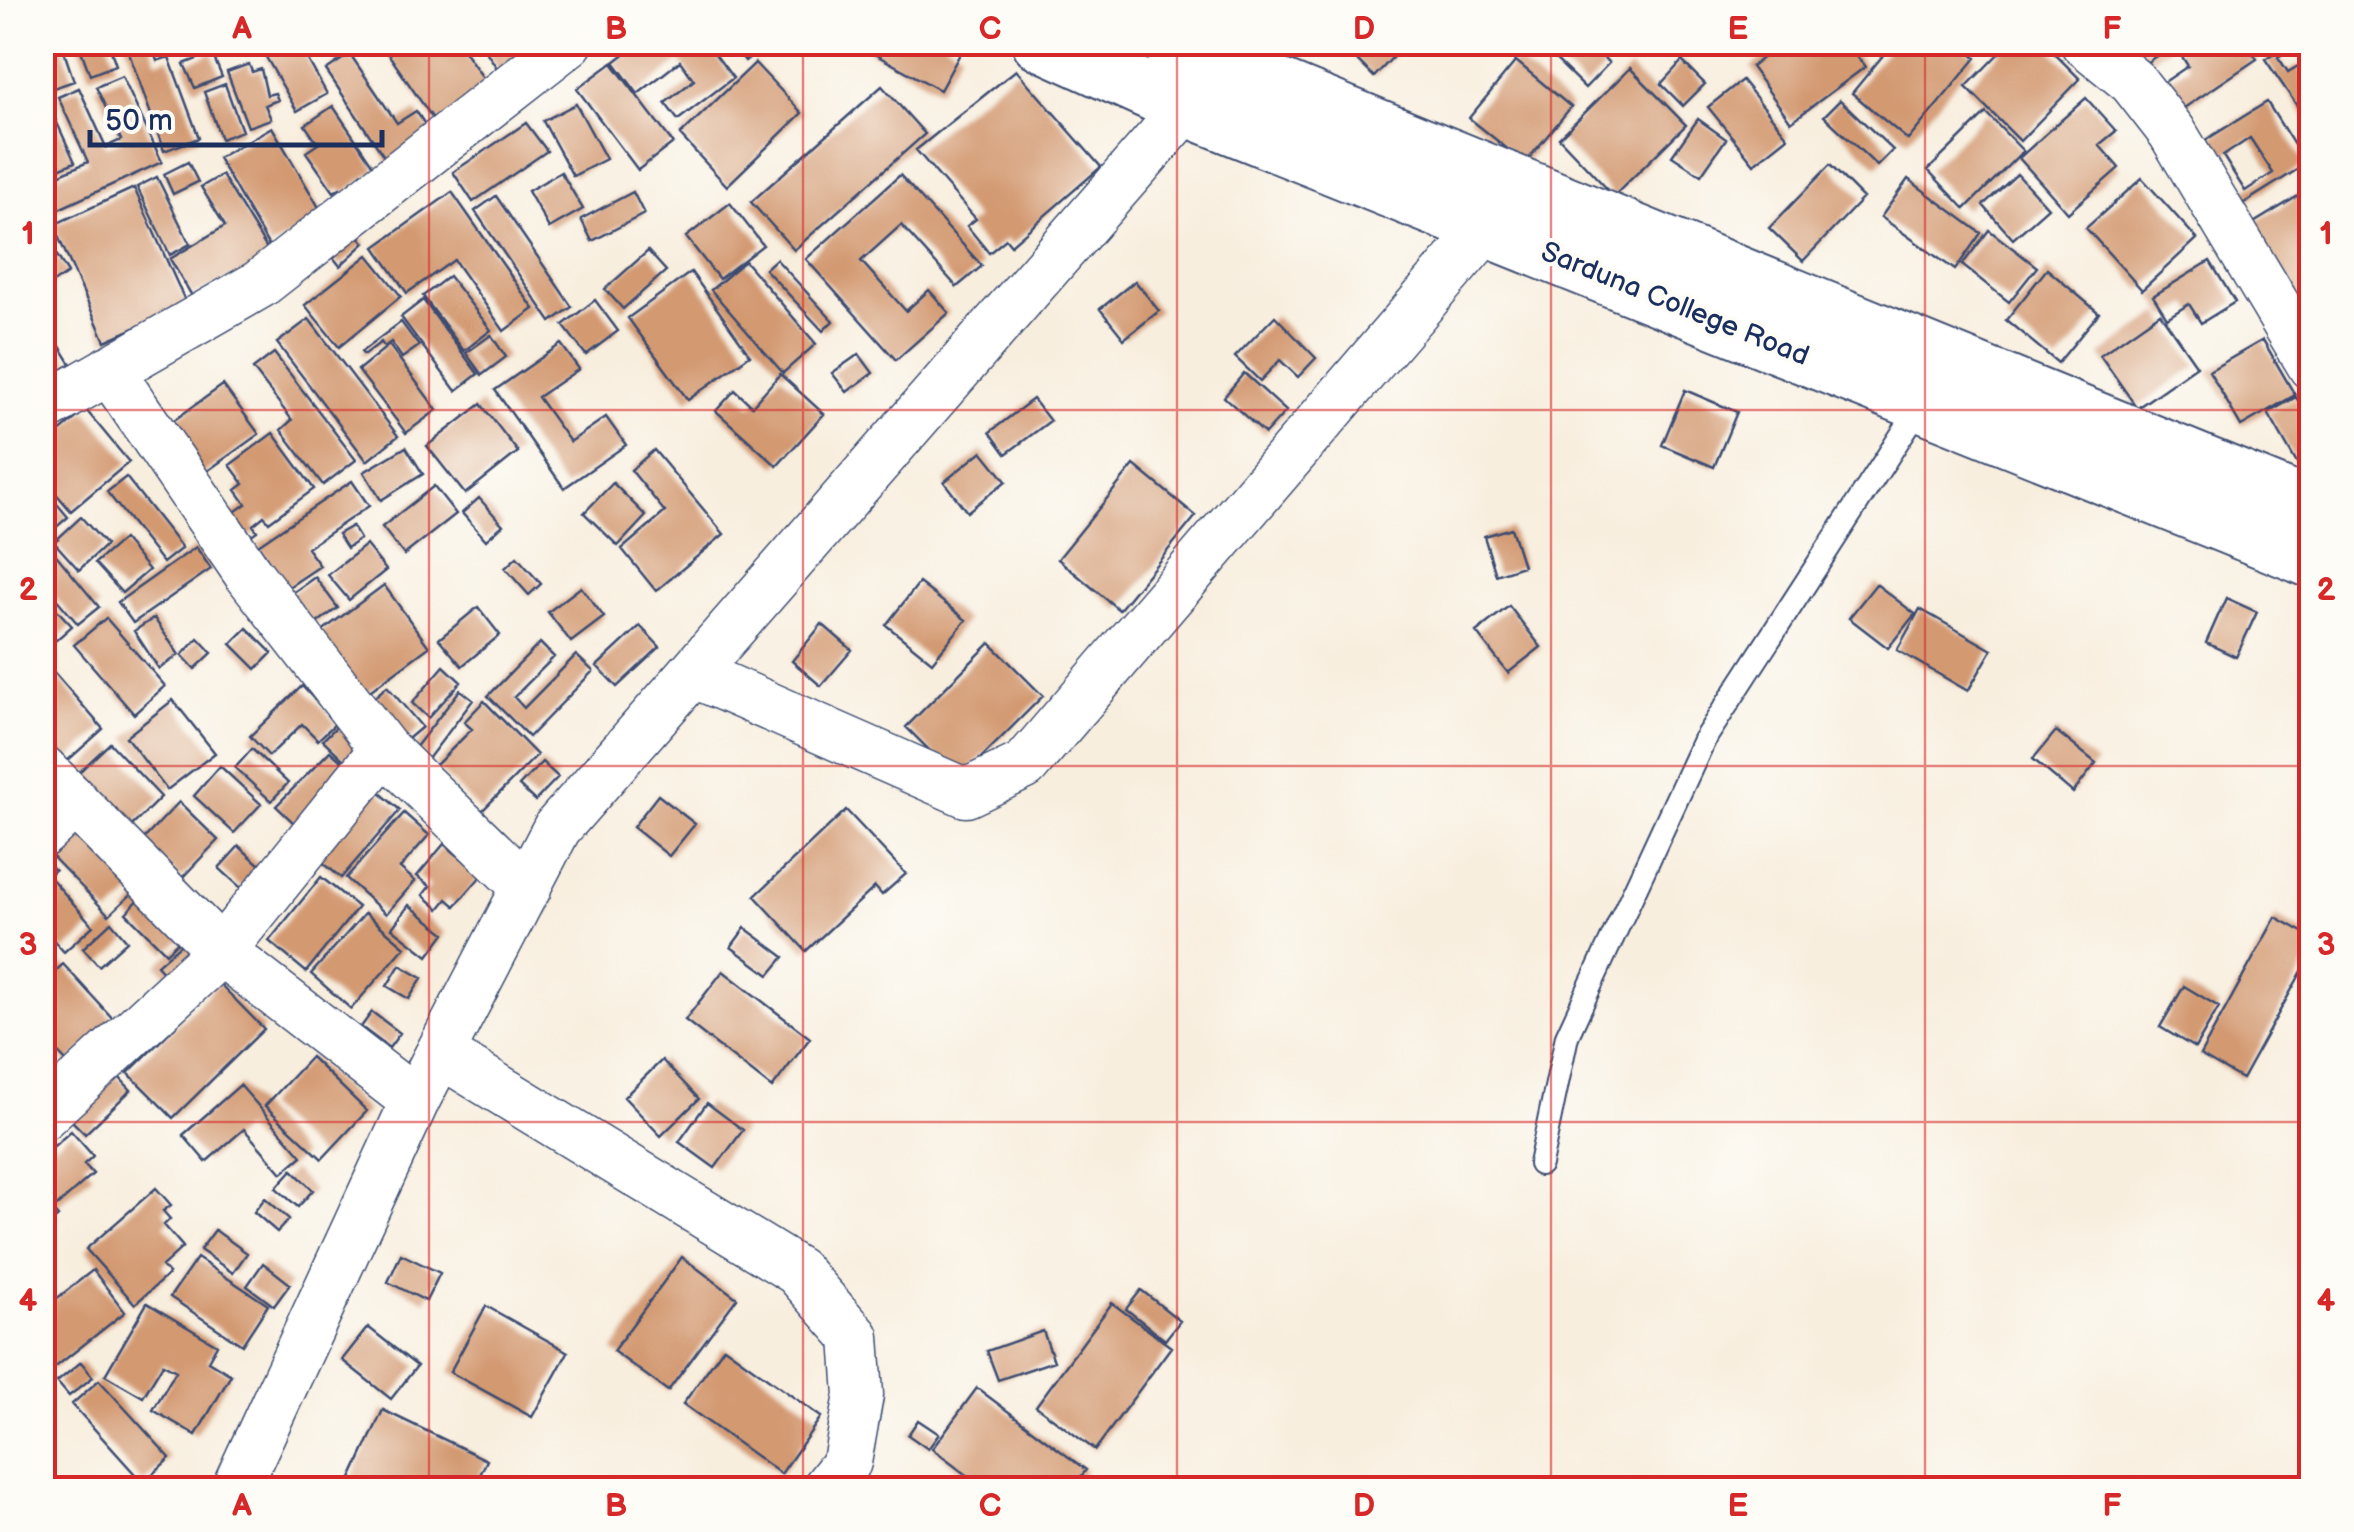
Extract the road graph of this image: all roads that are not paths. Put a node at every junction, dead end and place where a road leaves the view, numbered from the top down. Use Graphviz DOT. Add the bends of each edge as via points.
graph roads {
  1 [pos="569,42"];
  2 [pos="1040,42"];
  3 [pos="1169,42"];
  4 [pos="2084,42"];
  5 [pos="1235,54"];
  6 [pos="1186,108"];
  7 [pos="1486,228"];
  8 [pos="2312,366"];
  9 [pos="109,370"];
  10 [pos="1922,404"];
  11 [pos="42,410"];
  12 [pos="2312,508"];
  13 [pos="2312,560"];
  14 [pos="693,673"];
  15 [pos="384,749"];
  16 [pos="54,801"];
  17 [pos="527,888"];
  18 [pos="221,951"];
  19 [pos="440,1053"];
  20 [pos="415,1101"];
  21 [pos="42,1116"];
  22 [pos="1540,1164"];
  23 [pos="235,1490"];
  24 [pos="825,1490"];
  1 -- 9 [label="street" via="260,284"];
  2 -- 6 [label="street, Sarduna College Road"];
  3 -- 5 [label="street, Sarduna College Road"];
  4 -- 8 [label="street" via="2134,82 2172,132"];
  5 -- 12 [label="street, Sarduna College Road"];
  6 -- 7 [label="street, Sarduna College Road"];
  6 -- 14 [label="street"];
  7 -- 10 [label="street, Sarduna College Road"];
  7 -- 14 [label="street" via="1025,764 966,793"];
  9 -- 11 [label="street"];
  9 -- 15 [label="street" via="247,572"];
  10 -- 13 [label="street, Sarduna College Road"];
  10 -- 22 [label="lane" via="1704,740 1567,1036"];
  14 -- 17 [label="street" via="557,828"];
  15 -- 17 [label="street"];
  15 -- 18 [label="street"];
  16 -- 18 [label="street"];
  17 -- 19 [label="street"];
  18 -- 20 [label="street"];
  18 -- 21 [label="street"];
  19 -- 20 [label="street"];
  19 -- 24 [label="street" via="797,1271 855,1337 859,1395 847,1462"];
  20 -- 23 [label="street"];
}
